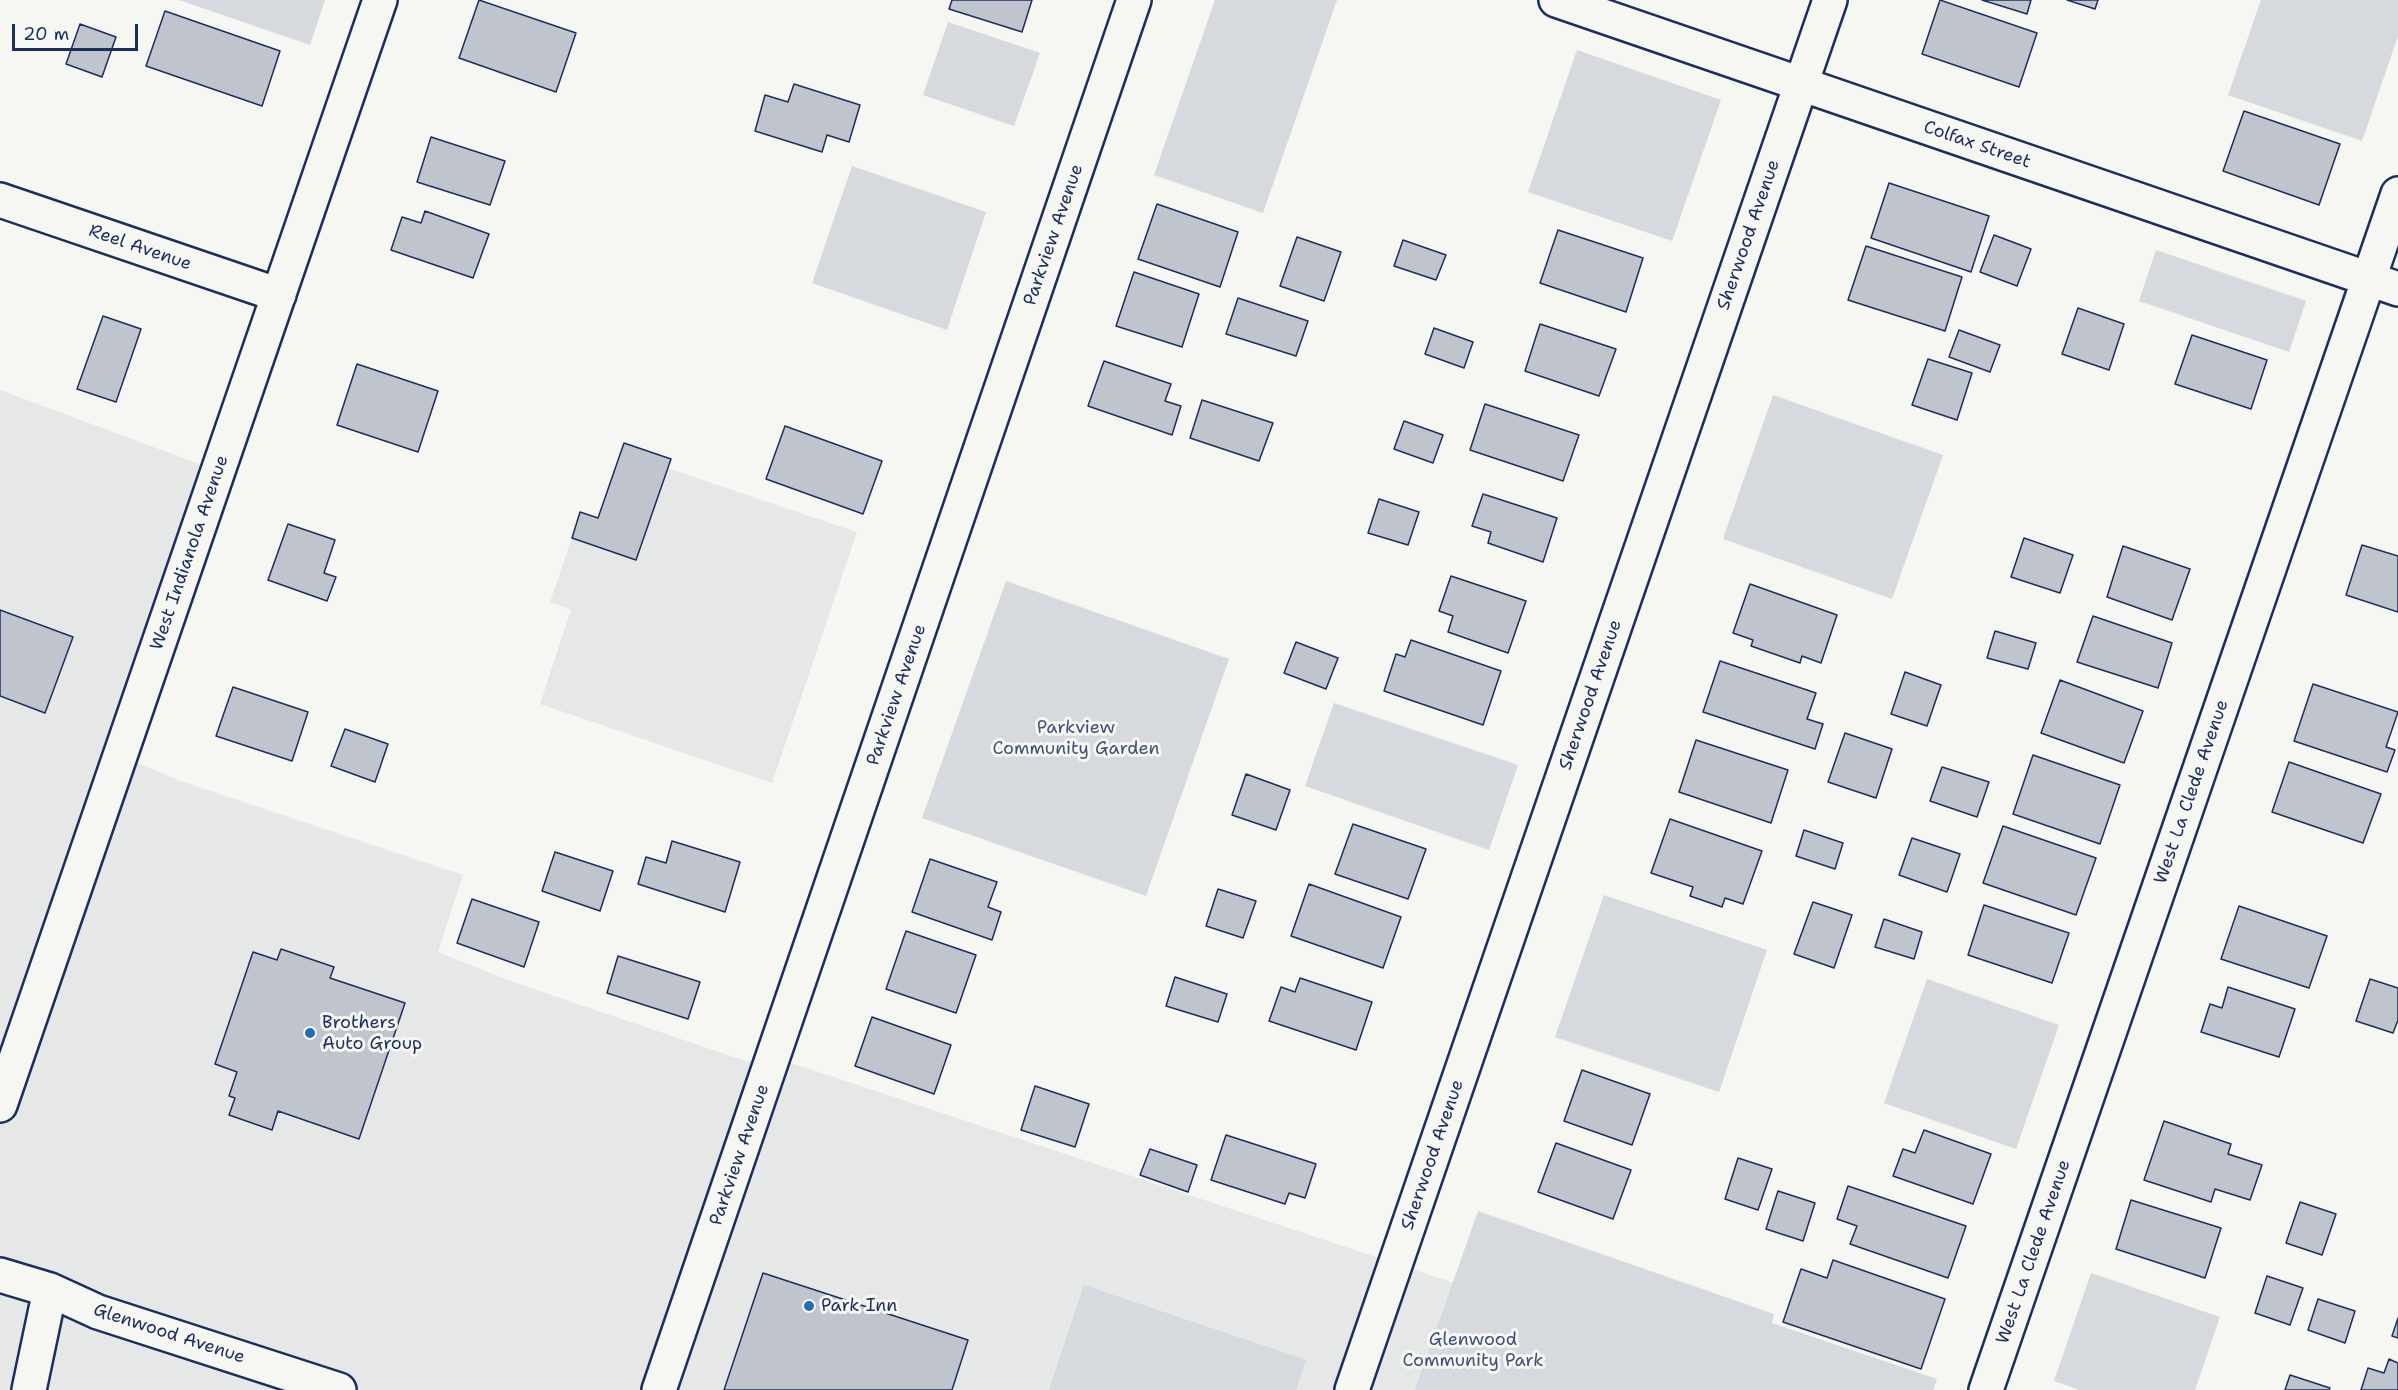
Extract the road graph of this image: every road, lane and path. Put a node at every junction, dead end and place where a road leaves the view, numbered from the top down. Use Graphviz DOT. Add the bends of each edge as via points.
graph roads {
  1 [pos="380,0"];
  2 [pos="1134,0"];
  3 [pos="1556,0"];
  4 [pos="1830,0"];
  5 [pos="1801,84"];
  6 [pos="2398,194"];
  7 [pos="0,200"];
  8 [pos="2384,284"];
  9 [pos="279,295"];
  10 [pos="0,1106"];
  11 [pos="0,1275"];
  12 [pos="50,1290"];
  13 [pos="29,1390"];
  14 [pos="339,1390"];
  15 [pos="659,1390"];
  16 [pos="1352,1390"];
  17 [pos="1986,1390"];
  1 -- 9 [label="street, West Indianola Avenue"];
  2 -- 15 [label="street, Parkview Avenue"];
  3 -- 5 [label="street, Colfax Street"];
  4 -- 5 [label="street, Sherwood Avenue"];
  5 -- 8 [label="street, Colfax Street"];
  5 -- 16 [label="street, Sherwood Avenue"];
  6 -- 8 [label="street, West La Clede Avenue"];
  7 -- 9 [label="street, Reel Avenue"];
  8 -- 17 [label="street, West La Clede Avenue"];
  9 -- 10 [label="street, West Indianola Avenue"];
  11 -- 12 [label="street, Glenwood Avenue"];
  12 -- 13 [label="street"];
  12 -- 14 [label="street, Glenwood Avenue" via="98,1312"];
}
